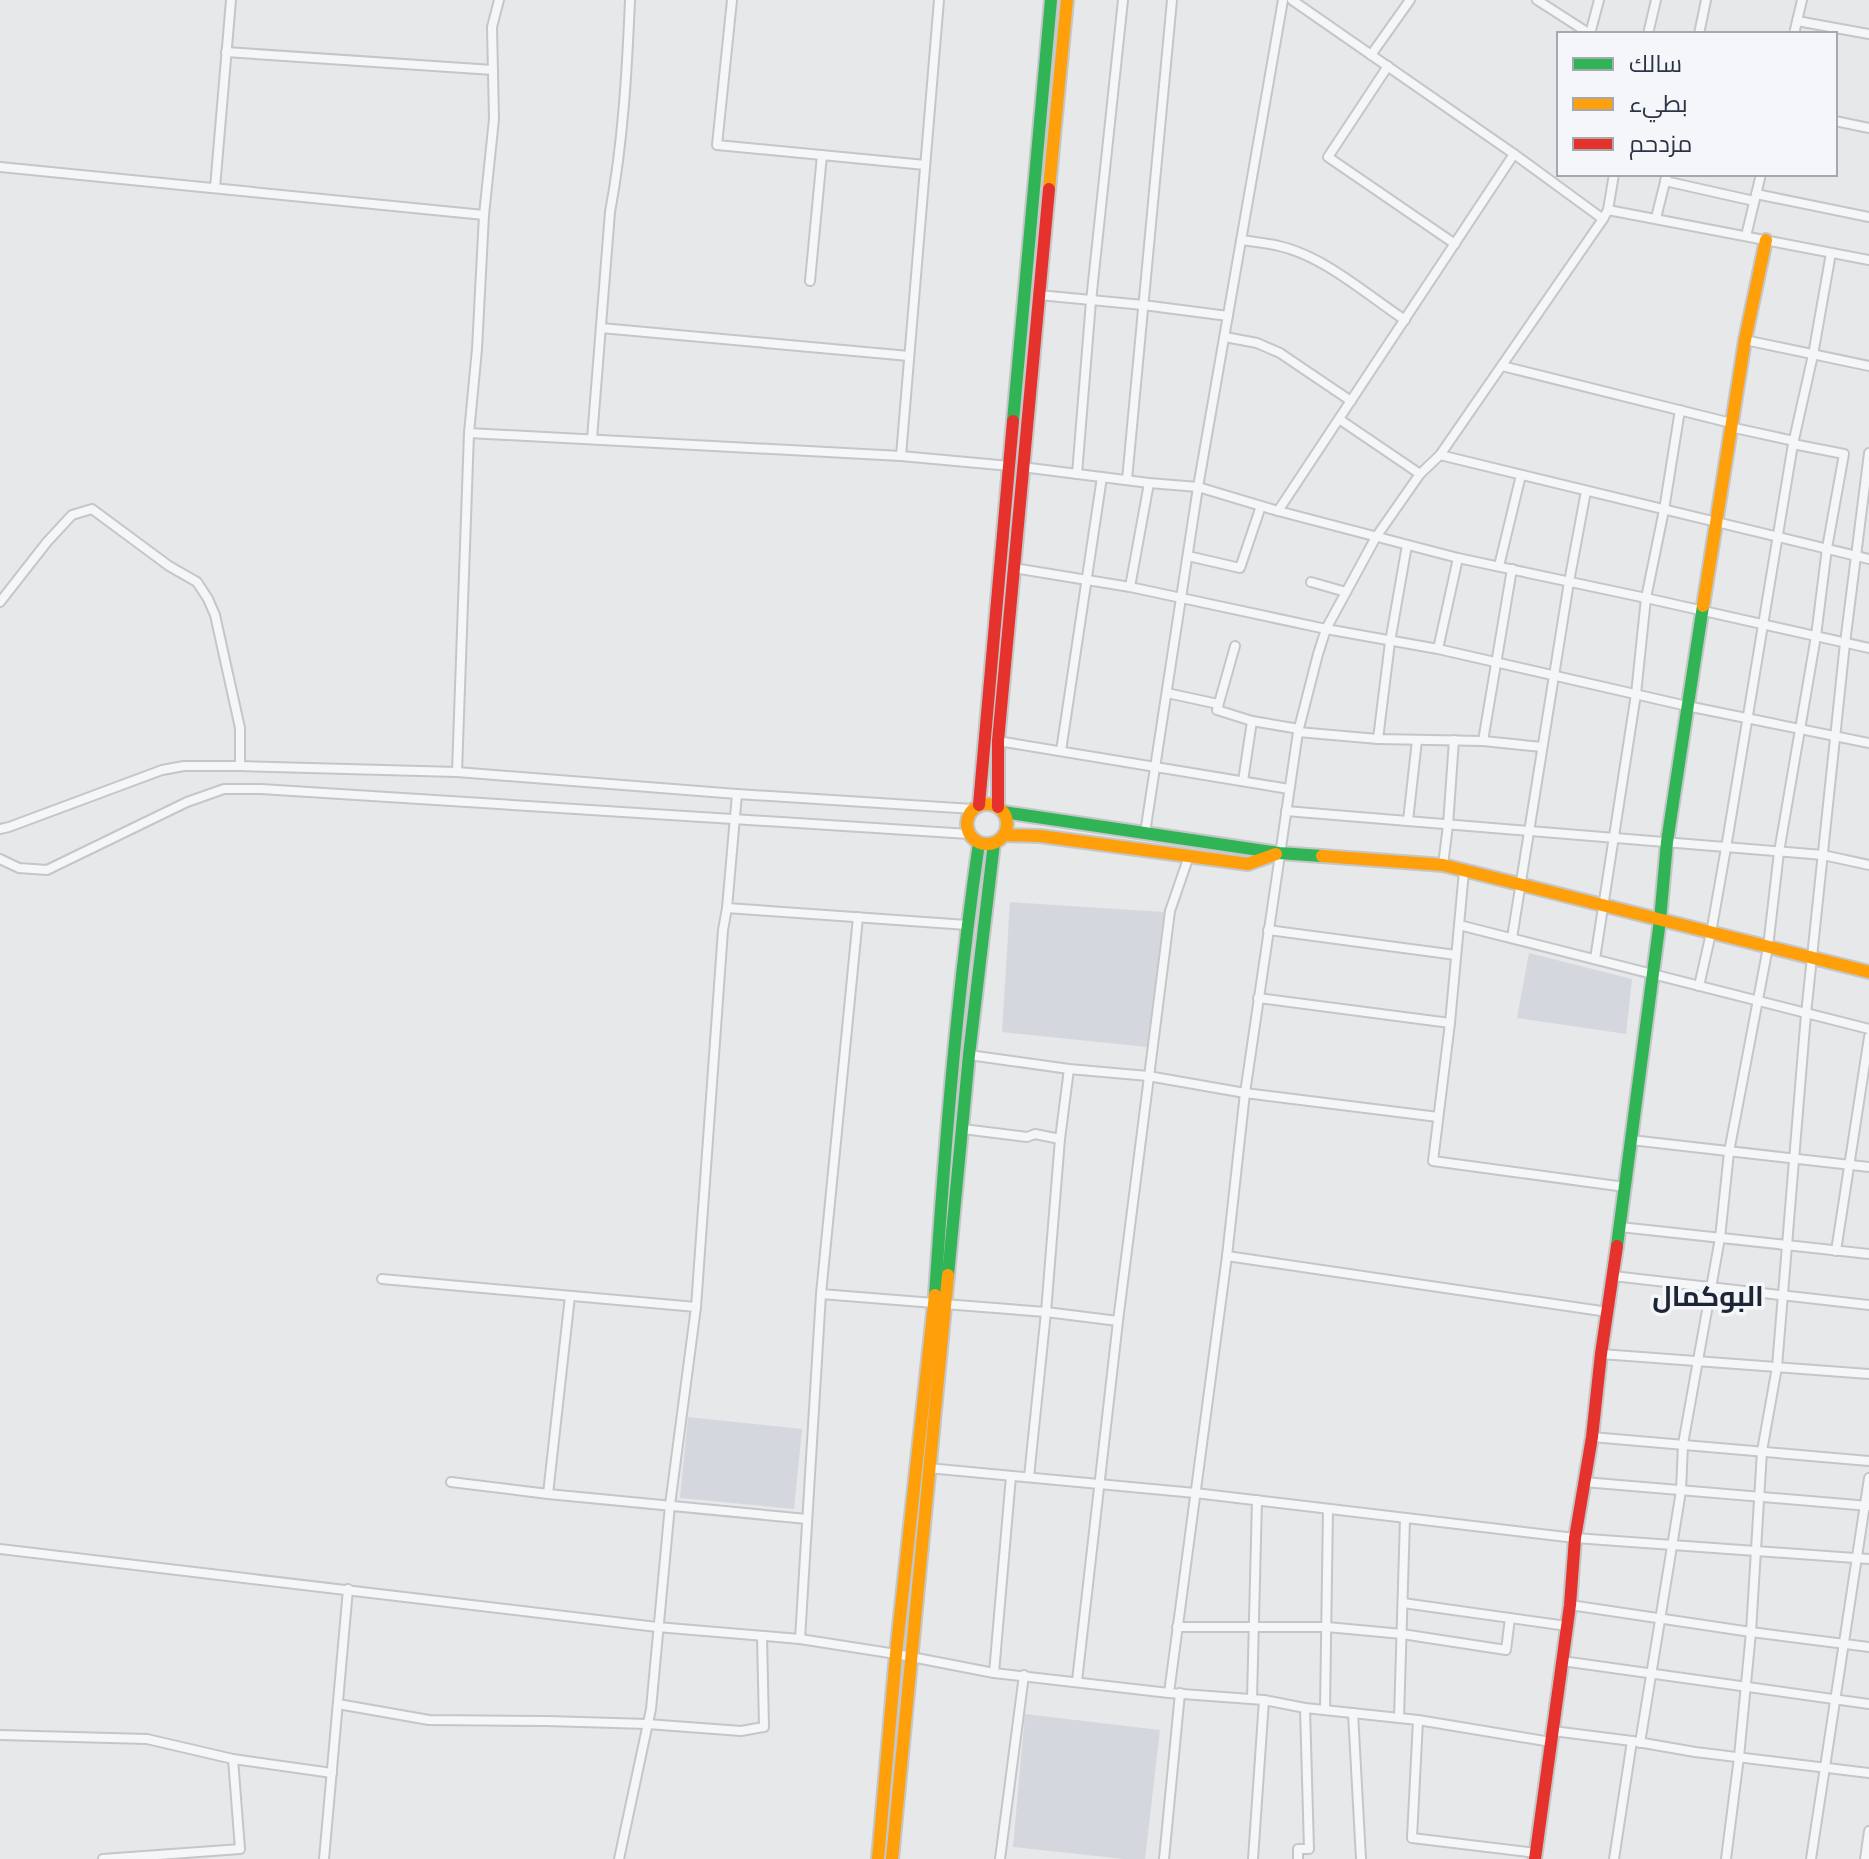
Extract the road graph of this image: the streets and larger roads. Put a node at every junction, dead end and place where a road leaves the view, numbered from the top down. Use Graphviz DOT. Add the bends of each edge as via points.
graph roads {
  1 [pos="231,0"];
  2 [pos="499,0"];
  3 [pos="630,0"];
  4 [pos="732,0"];
  5 [pos="939,0"];
  6 [pos="1051,0"];
  7 [pos="1067,0"];
  8 [pos="1123,0"];
  9 [pos="1172,0"];
  10 [pos="1283,0"];
  11 [pos="1292,0"];
  12 [pos="1410,0"];
  13 [pos="1599,0"];
  14 [pos="1656,0"];
  15 [pos="1706,0"];
  16 [pos="1802,0"];
  17 [pos="1542,1"];
  18 [pos="1797,21"];
  19 [pos="1587,32"];
  20 [pos="1591,32"];
  21 [pos="1648,32"];
  22 [pos="1699,32"];
  23 [pos="1794,32"];
  24 [pos="1869,34"];
  25 [pos="226,52"];
  26 [pos="1371,55"];
  27 [pos="1388,66"];
  28 [pos="493,70"];
  29 [pos="1837,121"];
  30 [pos="1869,128"];
  31 [pos="1514,154"];
  32 [pos="822,155"];
  33 [pos="925,165"];
  34 [pos="0,167"];
  35 [pos="1614,176"];
  36 [pos="1760,176"];
  37 [pos="1666,178"];
  38 [pos="215,188"];
  39 [pos="1755,198"];
  40 [pos="1605,214"];
  41 [pos="484,215"];
  42 [pos="1869,217"];
  43 [pos="1656,218"];
  44 [pos="1746,236"];
  45 [pos="1242,240"];
  46 [pos="1766,240"];
  47 [pos="1455,244"];
  48 [pos="1831,253"];
  49 [pos="1869,260"];
  50 [pos="810,281"];
  51 [pos="1039,295"];
  52 [pos="1091,301"];
  53 [pos="1143,305"];
  54 [pos="1228,316"];
  55 [pos="1405,320"];
  56 [pos="601,328"];
  57 [pos="1225,337"];
  58 [pos="1745,340"];
  59 [pos="1813,355"];
  60 [pos="909,356"];
  61 [pos="1502,366"];
  62 [pos="1869,366"];
  63 [pos="1351,401"];
  64 [pos="1680,410"];
  65 [pos="1339,419"];
  66 [pos="1730,425"];
  67 [pos="469,433"];
  68 [pos="592,439"];
  69 [pos="1794,443"];
  70 [pos="1869,453"];
  71 [pos="1440,455"];
  72 [pos="901,456"];
  73 [pos="1016,466"];
  74 [pos="1077,474"];
  75 [pos="1420,474"];
  76 [pos="1521,475"];
  77 [pos="1102,477"];
  78 [pos="1127,480"];
  79 [pos="1149,483"];
  80 [pos="1198,487"];
  81 [pos="1867,490"];
  82 [pos="1586,491"];
  83 [pos="1261,506"];
  84 [pos="1664,510"];
  85 [pos="1278,511"];
  86 [pos="1717,521"];
  87 [pos="1778,536"];
  88 [pos="1376,537"];
  89 [pos="1407,545"];
  90 [pos="1827,548"];
  91 [pos="1188,556"];
  92 [pos="1857,556"];
  93 [pos="1458,558"];
  94 [pos="1869,559"];
  95 [pos="1499,566"];
  96 [pos="1014,568"];
  97 [pos="1512,569"];
  98 [pos="1086,580"];
  99 [pos="1311,582"];
  100 [pos="1569,582"];
  101 [pos="1130,587"];
  102 [pos="1346,592"];
  103 [pos="1181,598"];
  104 [pos="1646,598"];
  105 [pos="0,602"];
  106 [pos="1703,611"];
  107 [pos="1764,625"];
  108 [pos="1326,629"];
  109 [pos="1816,636"];
  110 [pos="1390,642"];
  111 [pos="1845,643"];
  112 [pos="1235,646"];
  113 [pos="1869,648"];
  114 [pos="1438,649"];
  115 [pos="1496,662"];
  116 [pos="1555,675"];
  117 [pos="1167,693"];
  118 [pos="1636,694"];
  119 [pos="1218,704"];
  120 [pos="1687,706"];
  121 [pos="1747,717"];
  122 [pos="1252,721"];
  123 [pos="1799,729"];
  124 [pos="1298,731"];
  125 [pos="1835,736"];
  126 [pos="1378,739"];
  127 [pos="1417,740"];
  128 [pos="1454,740"];
  129 [pos="998,741"];
  130 [pos="1483,741"];
  131 [pos="1869,743"];
  132 [pos="1542,747"];
  133 [pos="1061,751"];
  134 [pos="240,766"];
  135 [pos="1156,766"];
  136 [pos="457,772"];
  137 [pos="1243,781"];
  138 [pos="1289,789"];
  139 [pos="737,794"];
  140 [pos="976,807"];
  141 [pos="1001,809"];
  142 [pos="1286,811"];
  143 [pos="734,818"];
  144 [pos="1408,821"];
  145 [pos="1448,825"];
  146 [pos="0,829"];
  147 [pos="1528,831"];
  148 [pos="1145,833"];
  149 [pos="974,838"];
  150 [pos="1614,838"];
  151 [pos="999,839"];
  152 [pos="1667,842"];
  153 [pos="1726,848"];
  154 [pos="1779,852"];
  155 [pos="1279,853"];
  156 [pos="1823,855"];
  157 [pos="1189,856"];
  158 [pos="0,859"];
  159 [pos="1443,865"];
  160 [pos="1869,865"];
  161 [pos="1464,871"];
  162 [pos="1519,884"];
  163 [pos="1604,906"];
  164 [pos="727,908"];
  165 [pos="858,917"];
  166 [pos="1660,920"];
  167 [pos="967,925"];
  168 [pos="1459,925"];
  169 [pos="1268,930"];
  170 [pos="1711,933"];
  171 [pos="1512,938"];
  172 [pos="1768,947"];
  173 [pos="1456,955"];
  174 [pos="1812,958"];
  175 [pos="1595,959"];
  176 [pos="1869,972"];
  177 [pos="1653,974"];
  178 [pos="1699,986"];
  179 [pos="1258,998"];
  180 [pos="1758,1001"];
  181 [pos="1806,1014"];
  182 [pos="1450,1023"];
  183 [pos="1869,1029"];
  184 [pos="1869,1037"];
  185 [pos="969,1055"];
  186 [pos="1069,1069"];
  187 [pos="1148,1076"];
  188 [pos="1245,1093"];
  189 [pos="1438,1117"];
  190 [pos="963,1129"];
  191 [pos="1060,1139"];
  192 [pos="1631,1140"];
  193 [pos="1729,1152"];
  194 [pos="1794,1159"];
  195 [pos="1849,1164"];
  196 [pos="1869,1167"];
  197 [pos="1625,1187"];
  198 [pos="1620,1227"];
  199 [pos="1720,1238"];
  200 [pos="1787,1245"];
  201 [pos="1836,1251"];
  202 [pos="1869,1254"];
  203 [pos="1227,1256"];
  204 [pos="1613,1276"];
  205 [pos="382,1279"];
  206 [pos="1710,1287"];
  207 [pos="821,1294"];
  208 [pos="1783,1295"];
  209 [pos="570,1296"];
  210 [pos="939,1303"];
  211 [pos="1869,1305"];
  212 [pos="696,1307"];
  213 [pos="1046,1312"];
  214 [pos="1608,1312"];
  215 [pos="1118,1321"];
  216 [pos="1601,1354"];
  217 [pos="1698,1361"];
  218 [pos="1777,1367"];
  219 [pos="1869,1374"];
  220 [pos="1592,1437"];
  221 [pos="1683,1444"];
  222 [pos="1762,1451"];
  223 [pos="1869,1461"];
  224 [pos="928,1468"];
  225 [pos="1011,1476"];
  226 [pos="1029,1477"];
  227 [pos="1869,1478"];
  228 [pos="451,1482"];
  229 [pos="1584,1482"];
  230 [pos="1101,1484"];
  231 [pos="1681,1491"];
  232 [pos="1195,1493"];
  233 [pos="548,1494"];
  234 [pos="1761,1498"];
  235 [pos="1257,1500"];
  236 [pos="670,1505"];
  237 [pos="1867,1506"];
  238 [pos="1328,1509"];
  239 [pos="1405,1518"];
  240 [pos="807,1519"];
  241 [pos="1575,1538"];
  242 [pos="1673,1545"];
  243 [pos="0,1549"];
  244 [pos="1757,1551"];
  245 [pos="1857,1558"];
  246 [pos="1869,1559"];
  247 [pos="348,1589"];
  248 [pos="1403,1603"];
  249 [pos="1570,1605"];
  250 [pos="1510,1618"];
  251 [pos="1660,1618"];
  252 [pos="1567,1626"];
  253 [pos="657,1627"];
  254 [pos="1177,1627"];
  255 [pos="1327,1627"];
  256 [pos="1255,1628"];
  257 [pos="1751,1632"];
  258 [pos="1402,1634"];
  259 [pos="762,1636"];
  260 [pos="800,1639"];
  261 [pos="1844,1644"];
  262 [pos="1869,1647"];
  263 [pos="896,1654"];
  264 [pos="912,1657"];
  265 [pos="1562,1661"];
  266 [pos="994,1673"];
  267 [pos="1652,1674"];
  268 [pos="1024,1675"];
  269 [pos="1077,1681"];
  270 [pos="1745,1687"];
  271 [pos="1169,1693"];
  272 [pos="1180,1693"];
  273 [pos="1252,1699"];
  274 [pos="1264,1700"];
  275 [pos="1836,1700"];
  276 [pos="338,1704"];
  277 [pos="1869,1704"];
  278 [pos="1305,1708"];
  279 [pos="1325,1709"];
  280 [pos="1353,1713"];
  281 [pos="1399,1718"];
  282 [pos="1418,1720"];
  283 [pos="647,1724"];
  284 [pos="0,1735"];
  285 [pos="1552,1737"];
  286 [pos="1636,1742"];
  287 [pos="1739,1757"];
  288 [pos="233,1759"];
  289 [pos="1823,1768"];
  290 [pos="332,1773"];
  291 [pos="1869,1773"];
  292 [pos="1869,1831"];
  293 [pos="1477,1846"];
  294 [pos="1535,1856"];
  295 [pos="103,1859"];
  296 [pos="324,1859"];
  297 [pos="619,1859"];
  298 [pos="878,1859"];
  299 [pos="892,1859"];
  300 [pos="1000,1859"];
  301 [pos="1164,1859"];
  302 [pos="1253,1859"];
  303 [pos="1298,1859"];
  304 [pos="1361,1859"];
  305 [pos="1475,1859"];
  306 [pos="1614,1859"];
  307 [pos="1726,1859"];
  308 [pos="1811,1859"];
  309 [pos="1865,1859"];
  1 -- 25 [label="street"];
  2 -- 28 [label="street" via="492,27"];
  3 -- 56 [label="street"];
  4 -- 32 [label="street" via="717,145"];
  5 -- 33 [label="street"];
  6 -- 73 [label="street"];
  7 -- 51 [label="street"];
  8 -- 52 [label="street"];
  9 -- 53 [label="street"];
  10 -- 45 [label="street"];
  11 -- 26 [label="street"];
  12 -- 26 [label="street"];
  13 -- 20 [label="street"];
  14 -- 21 [label="street"];
  15 -- 22 [label="street"];
  16 -- 18 [label="street"];
  17 -- 19 [label="street"];
  18 -- 23 [label="street"];
  18 -- 24 [label="street"];
  25 -- 28 [label="street"];
  25 -- 38 [label="street"];
  26 -- 27 [label="street"];
  27 -- 31 [label="street"];
  27 -- 47 [label="street" via="1328,157"];
  28 -- 41 [label="street" via="494,119"];
  29 -- 30 [label="street"];
  31 -- 40 [label="street"];
  31 -- 47 [label="street"];
  32 -- 33 [label="street"];
  32 -- 50 [label="street"];
  33 -- 60 [label="street"];
  34 -- 38 [label="street"];
  35 -- 40 [label="street"];
  36 -- 39 [label="street"];
  37 -- 39 [label="street"];
  37 -- 43 [label="street"];
  38 -- 41 [label="street"];
  39 -- 42 [label="street"];
  39 -- 44 [label="street"];
  40 -- 43 [label="street"];
  40 -- 61 [label="street"];
  41 -- 67 [label="street"];
  43 -- 44 [label="street"];
  44 -- 46 [label="street"];
  45 -- 54 [label="street"];
  45 -- 55 [label="street" via="1305,255"];
  46 -- 48 [label="street"];
  46 -- 58 [label="street"];
  47 -- 55 [label="street"];
  48 -- 49 [label="street"];
  48 -- 59 [label="street"];
  51 -- 52 [label="street"];
  51 -- 73 [label="street"];
  52 -- 53 [label="street"];
  52 -- 74 [label="street"];
  53 -- 54 [label="street"];
  53 -- 78 [label="street"];
  54 -- 57 [label="street"];
  55 -- 63 [label="street"];
  56 -- 60 [label="street"];
  56 -- 68 [label="street"];
  57 -- 63 [label="street" via="1280,353"];
  57 -- 80 [label="street"];
  58 -- 59 [label="street"];
  58 -- 66 [label="street"];
  59 -- 62 [label="street"];
  59 -- 69 [label="street"];
  60 -- 72 [label="street"];
  61 -- 64 [label="street"];
  61 -- 71 [label="street"];
  63 -- 65 [label="street"];
  64 -- 66 [label="street"];
  64 -- 84 [label="street"];
  65 -- 75 [label="street"];
  65 -- 85 [label="street"];
  66 -- 69 [label="street"];
  66 -- 86 [label="street"];
  67 -- 68 [label="street"];
  67 -- 136 [label="street"];
  68 -- 72 [label="street"];
  69 -- 87 [label="street"];
  69 -- 90 [label="street" via="1844,454"];
  70 -- 81 [label="street"];
  71 -- 75 [label="street"];
  71 -- 76 [label="street"];
  72 -- 73 [label="street"];
  73 -- 74 [label="street"];
  73 -- 96 [label="street"];
  73 -- 140 [label="street"];
  74 -- 77 [label="street"];
  75 -- 88 [label="street"];
  76 -- 82 [label="street"];
  76 -- 95 [label="street"];
  77 -- 78 [label="street"];
  77 -- 98 [label="street"];
  78 -- 79 [label="street"];
  79 -- 80 [label="street"];
  79 -- 101 [label="street"];
  80 -- 83 [label="street"];
  80 -- 91 [label="street"];
  81 -- 92 [label="street"];
  82 -- 84 [label="street"];
  82 -- 100 [label="street"];
  83 -- 85 [label="street"];
  83 -- 91 [label="street" via="1240,568"];
  84 -- 86 [label="street"];
  84 -- 104 [label="street"];
  85 -- 88 [label="street"];
  86 -- 87 [label="street"];
  86 -- 106 [label="street"];
  87 -- 90 [label="street"];
  87 -- 107 [label="street"];
  88 -- 89 [label="street"];
  88 -- 102 [label="street"];
  89 -- 93 [label="street"];
  89 -- 110 [label="street"];
  90 -- 92 [label="street"];
  90 -- 109 [label="street"];
  91 -- 103 [label="street"];
  92 -- 94 [label="street"];
  92 -- 111 [label="street"];
  93 -- 95 [label="street"];
  93 -- 114 [label="street"];
  95 -- 97 [label="street"];
  96 -- 98 [label="street"];
  96 -- 129 [label="street"];
  97 -- 100 [label="street"];
  97 -- 115 [label="street"];
  98 -- 101 [label="street"];
  98 -- 133 [label="street"];
  99 -- 102 [label="street"];
  100 -- 104 [label="street"];
  100 -- 116 [label="street"];
  101 -- 103 [label="street"];
  102 -- 108 [label="street"];
  103 -- 108 [label="street"];
  103 -- 117 [label="street"];
  104 -- 106 [label="street"];
  104 -- 118 [label="street"];
  105 -- 134 [label="street" via="72,515 92,509 197,582 208,599 240,728"];
  106 -- 107 [label="street"];
  106 -- 120 [label="street"];
  107 -- 109 [label="street"];
  107 -- 121 [label="street"];
  108 -- 110 [label="street"];
  108 -- 124 [label="street"];
  109 -- 111 [label="street"];
  109 -- 123 [label="street"];
  110 -- 114 [label="street"];
  110 -- 126 [label="street"];
  111 -- 113 [label="street"];
  111 -- 125 [label="street"];
  112 -- 119 [label="street"];
  114 -- 115 [label="street"];
  115 -- 116 [label="street"];
  115 -- 130 [label="street"];
  116 -- 118 [label="street"];
  116 -- 132 [label="street"];
  117 -- 119 [label="street"];
  117 -- 135 [label="street"];
  118 -- 120 [label="street"];
  118 -- 150 [label="street"];
  119 -- 122 [label="street" via="1217,710"];
  120 -- 121 [label="street"];
  120 -- 152 [label="street"];
  121 -- 123 [label="street"];
  121 -- 153 [label="street"];
  122 -- 124 [label="street"];
  122 -- 137 [label="street"];
  123 -- 125 [label="street"];
  123 -- 154 [label="street"];
  124 -- 126 [label="street"];
  124 -- 138 [label="street"];
  125 -- 131 [label="street"];
  125 -- 156 [label="street"];
  126 -- 127 [label="street"];
  127 -- 128 [label="street"];
  127 -- 144 [label="street"];
  128 -- 130 [label="street"];
  128 -- 145 [label="street"];
  129 -- 133 [label="street"];
  129 -- 141 [label="street"];
  130 -- 132 [label="street"];
  132 -- 147 [label="street"];
  133 -- 135 [label="street"];
  134 -- 136 [label="street"];
  134 -- 146 [label="street" via="162,770"];
  135 -- 137 [label="street"];
  135 -- 148 [label="street"];
  136 -- 139 [label="street"];
  137 -- 138 [label="street"];
  138 -- 142 [label="street"];
  139 -- 140 [label="street"];
  139 -- 143 [label="street"];
  140 -- 141 [label="street" via="992,804"];
  140 -- 149 [label="street" via="967,821"];
  141 -- 148 [label="street"];
  141 -- 151 [label="street" via="1007,823"];
  142 -- 144 [label="street"];
  142 -- 155 [label="street"];
  143 -- 149 [label="street"];
  143 -- 158 [label="street" via="224,789 47,870 19,868"];
  143 -- 164 [label="street"];
  144 -- 145 [label="street"];
  145 -- 147 [label="street"];
  145 -- 159 [label="street"];
  147 -- 150 [label="street"];
  147 -- 162 [label="street"];
  148 -- 155 [label="street"];
  149 -- 151 [label="street"];
  149 -- 167 [label="street"];
  150 -- 152 [label="street"];
  150 -- 163 [label="street"];
  151 -- 157 [label="street" via="1040,836"];
  151 -- 185 [label="street"];
  152 -- 153 [label="street"];
  152 -- 166 [label="street"];
  153 -- 154 [label="street"];
  153 -- 170 [label="street"];
  154 -- 156 [label="street"];
  154 -- 172 [label="street"];
  155 -- 157 [label="street" via="1248,864"];
  155 -- 159 [label="street"];
  155 -- 169 [label="street"];
  156 -- 160 [label="street"];
  156 -- 174 [label="street"];
  157 -- 187 [label="street" via="1170,911"];
  159 -- 161 [label="street"];
  161 -- 162 [label="street"];
  161 -- 168 [label="street"];
  162 -- 163 [label="street"];
  162 -- 171 [label="street"];
  163 -- 166 [label="street"];
  163 -- 175 [label="street"];
  164 -- 165 [label="street"];
  164 -- 212 [label="street"];
  165 -- 167 [label="street"];
  165 -- 207 [label="street"];
  166 -- 170 [label="street"];
  166 -- 177 [label="street"];
  167 -- 210 [label="street" via="947,1117"];
  168 -- 171 [label="street"];
  168 -- 173 [label="street"];
  169 -- 173 [label="street"];
  169 -- 179 [label="street"];
  170 -- 172 [label="street"];
  170 -- 178 [label="street"];
  171 -- 175 [label="street"];
  172 -- 174 [label="street"];
  172 -- 180 [label="street"];
  173 -- 182 [label="street"];
  174 -- 176 [label="street"];
  174 -- 181 [label="street"];
  175 -- 177 [label="street"];
  177 -- 178 [label="street"];
  177 -- 192 [label="street"];
  178 -- 180 [label="street"];
  179 -- 182 [label="street"];
  179 -- 188 [label="street"];
  180 -- 181 [label="street"];
  180 -- 193 [label="street"];
  181 -- 183 [label="street"];
  181 -- 194 [label="street"];
  182 -- 189 [label="street"];
  184 -- 195 [label="street"];
  185 -- 186 [label="street"];
  185 -- 190 [label="street"];
  186 -- 187 [label="street"];
  186 -- 191 [label="street"];
  187 -- 188 [label="street"];
  187 -- 215 [label="street"];
  188 -- 189 [label="street"];
  188 -- 203 [label="street"];
  189 -- 197 [label="street" via="1433,1161"];
  190 -- 191 [label="street"];
  190 -- 210 [label="street"];
  191 -- 213 [label="street"];
  192 -- 193 [label="street"];
  192 -- 197 [label="street"];
  193 -- 194 [label="street"];
  193 -- 199 [label="street"];
  194 -- 195 [label="street"];
  194 -- 200 [label="street"];
  195 -- 196 [label="street"];
  195 -- 201 [label="street"];
  197 -- 198 [label="street"];
  198 -- 199 [label="street"];
  198 -- 204 [label="street"];
  199 -- 200 [label="street"];
  199 -- 206 [label="street"];
  200 -- 201 [label="street"];
  200 -- 208 [label="street"];
  201 -- 202 [label="street"];
  203 -- 214 [label="street"];
  203 -- 232 [label="street"];
  204 -- 206 [label="street"];
  204 -- 214 [label="street"];
  205 -- 209 [label="street"];
  206 -- 208 [label="street"];
  206 -- 217 [label="street"];
  207 -- 210 [label="street"];
  207 -- 240 [label="street"];
  208 -- 211 [label="street"];
  208 -- 218 [label="street"];
  209 -- 212 [label="street"];
  209 -- 233 [label="street"];
  210 -- 213 [label="street"];
  210 -- 224 [label="street"];
  210 -- 263 [label="street"];
  212 -- 236 [label="street"];
  213 -- 215 [label="street"];
  213 -- 226 [label="street"];
  214 -- 216 [label="street"];
  215 -- 230 [label="street"];
  216 -- 217 [label="street"];
  216 -- 220 [label="street"];
  217 -- 218 [label="street"];
  217 -- 221 [label="street"];
  218 -- 219 [label="street"];
  218 -- 222 [label="street"];
  220 -- 221 [label="street"];
  220 -- 229 [label="street"];
  221 -- 222 [label="street"];
  221 -- 231 [label="street"];
  222 -- 223 [label="street"];
  222 -- 234 [label="street"];
  224 -- 225 [label="street"];
  224 -- 264 [label="street"];
  225 -- 226 [label="street"];
  225 -- 266 [label="street"];
  226 -- 230 [label="street"];
  227 -- 237 [label="street"];
  228 -- 233 [label="street"];
  229 -- 231 [label="street"];
  229 -- 241 [label="street"];
  230 -- 232 [label="street"];
  230 -- 269 [label="street"];
  231 -- 234 [label="street"];
  231 -- 242 [label="street"];
  232 -- 235 [label="street"];
  232 -- 254 [label="street"];
  233 -- 236 [label="street"];
  234 -- 237 [label="street"];
  234 -- 244 [label="street"];
  235 -- 238 [label="street"];
  235 -- 256 [label="street"];
  236 -- 240 [label="street"];
  236 -- 253 [label="street"];
  237 -- 245 [label="street"];
  238 -- 239 [label="street"];
  238 -- 255 [label="street"];
  239 -- 241 [label="street"];
  239 -- 248 [label="street"];
  240 -- 260 [label="street"];
  241 -- 242 [label="street"];
  241 -- 249 [label="street"];
  242 -- 244 [label="street"];
  242 -- 251 [label="street"];
  243 -- 247 [label="street"];
  244 -- 245 [label="street"];
  244 -- 257 [label="street"];
  245 -- 246 [label="street"];
  245 -- 261 [label="street"];
  247 -- 253 [label="street"];
  247 -- 276 [label="street"];
  248 -- 250 [label="street"];
  248 -- 258 [label="street"];
  249 -- 251 [label="street"];
  249 -- 252 [label="street"];
  250 -- 252 [label="street"];
  250 -- 258 [label="street" via="1506,1650"];
  251 -- 257 [label="street"];
  251 -- 267 [label="street"];
  252 -- 265 [label="street"];
  253 -- 259 [label="street"];
  253 -- 283 [label="street"];
  254 -- 256 [label="street"];
  254 -- 271 [label="street"];
  255 -- 256 [label="street"];
  255 -- 258 [label="street"];
  255 -- 279 [label="street"];
  256 -- 273 [label="street"];
  257 -- 261 [label="street"];
  257 -- 270 [label="street"];
  258 -- 281 [label="street"];
  259 -- 260 [label="street"];
  259 -- 283 [label="street" via="764,1727 741,1731"];
  260 -- 263 [label="street"];
  261 -- 262 [label="street"];
  261 -- 275 [label="street"];
  263 -- 264 [label="street"];
  263 -- 298 [label="street"];
  264 -- 266 [label="street"];
  264 -- 299 [label="street"];
  265 -- 267 [label="street"];
  265 -- 285 [label="street"];
  266 -- 268 [label="street"];
  267 -- 270 [label="street"];
  267 -- 286 [label="street"];
  268 -- 269 [label="street"];
  268 -- 300 [label="street"];
  269 -- 271 [label="street"];
  270 -- 275 [label="street"];
  270 -- 287 [label="street"];
  271 -- 272 [label="street"];
  272 -- 273 [label="street"];
  272 -- 301 [label="street"];
  273 -- 274 [label="street"];
  274 -- 278 [label="street"];
  274 -- 302 [label="street"];
  275 -- 277 [label="street"];
  275 -- 289 [label="street"];
  276 -- 283 [label="street" via="429,1720"];
  276 -- 290 [label="street"];
  278 -- 279 [label="street"];
  278 -- 303 [label="street" via="1309,1849 1298,1849"];
  279 -- 280 [label="street"];
  280 -- 281 [label="street"];
  280 -- 304 [label="street"];
  281 -- 282 [label="street"];
  282 -- 285 [label="street"];
  282 -- 293 [label="street" via="1412,1838"];
  283 -- 297 [label="street"];
  284 -- 288 [label="street" via="147,1739"];
  285 -- 286 [label="street"];
  285 -- 294 [label="street"];
  286 -- 287 [label="street"];
  286 -- 306 [label="street"];
  287 -- 289 [label="street"];
  287 -- 307 [label="street"];
  288 -- 290 [label="street"];
  288 -- 295 [label="street" via="240,1849"];
  289 -- 291 [label="street"];
  289 -- 308 [label="street"];
  290 -- 296 [label="street"];
  292 -- 309 [label="street"];
  293 -- 294 [label="street"];
  293 -- 305 [label="street"];
}
